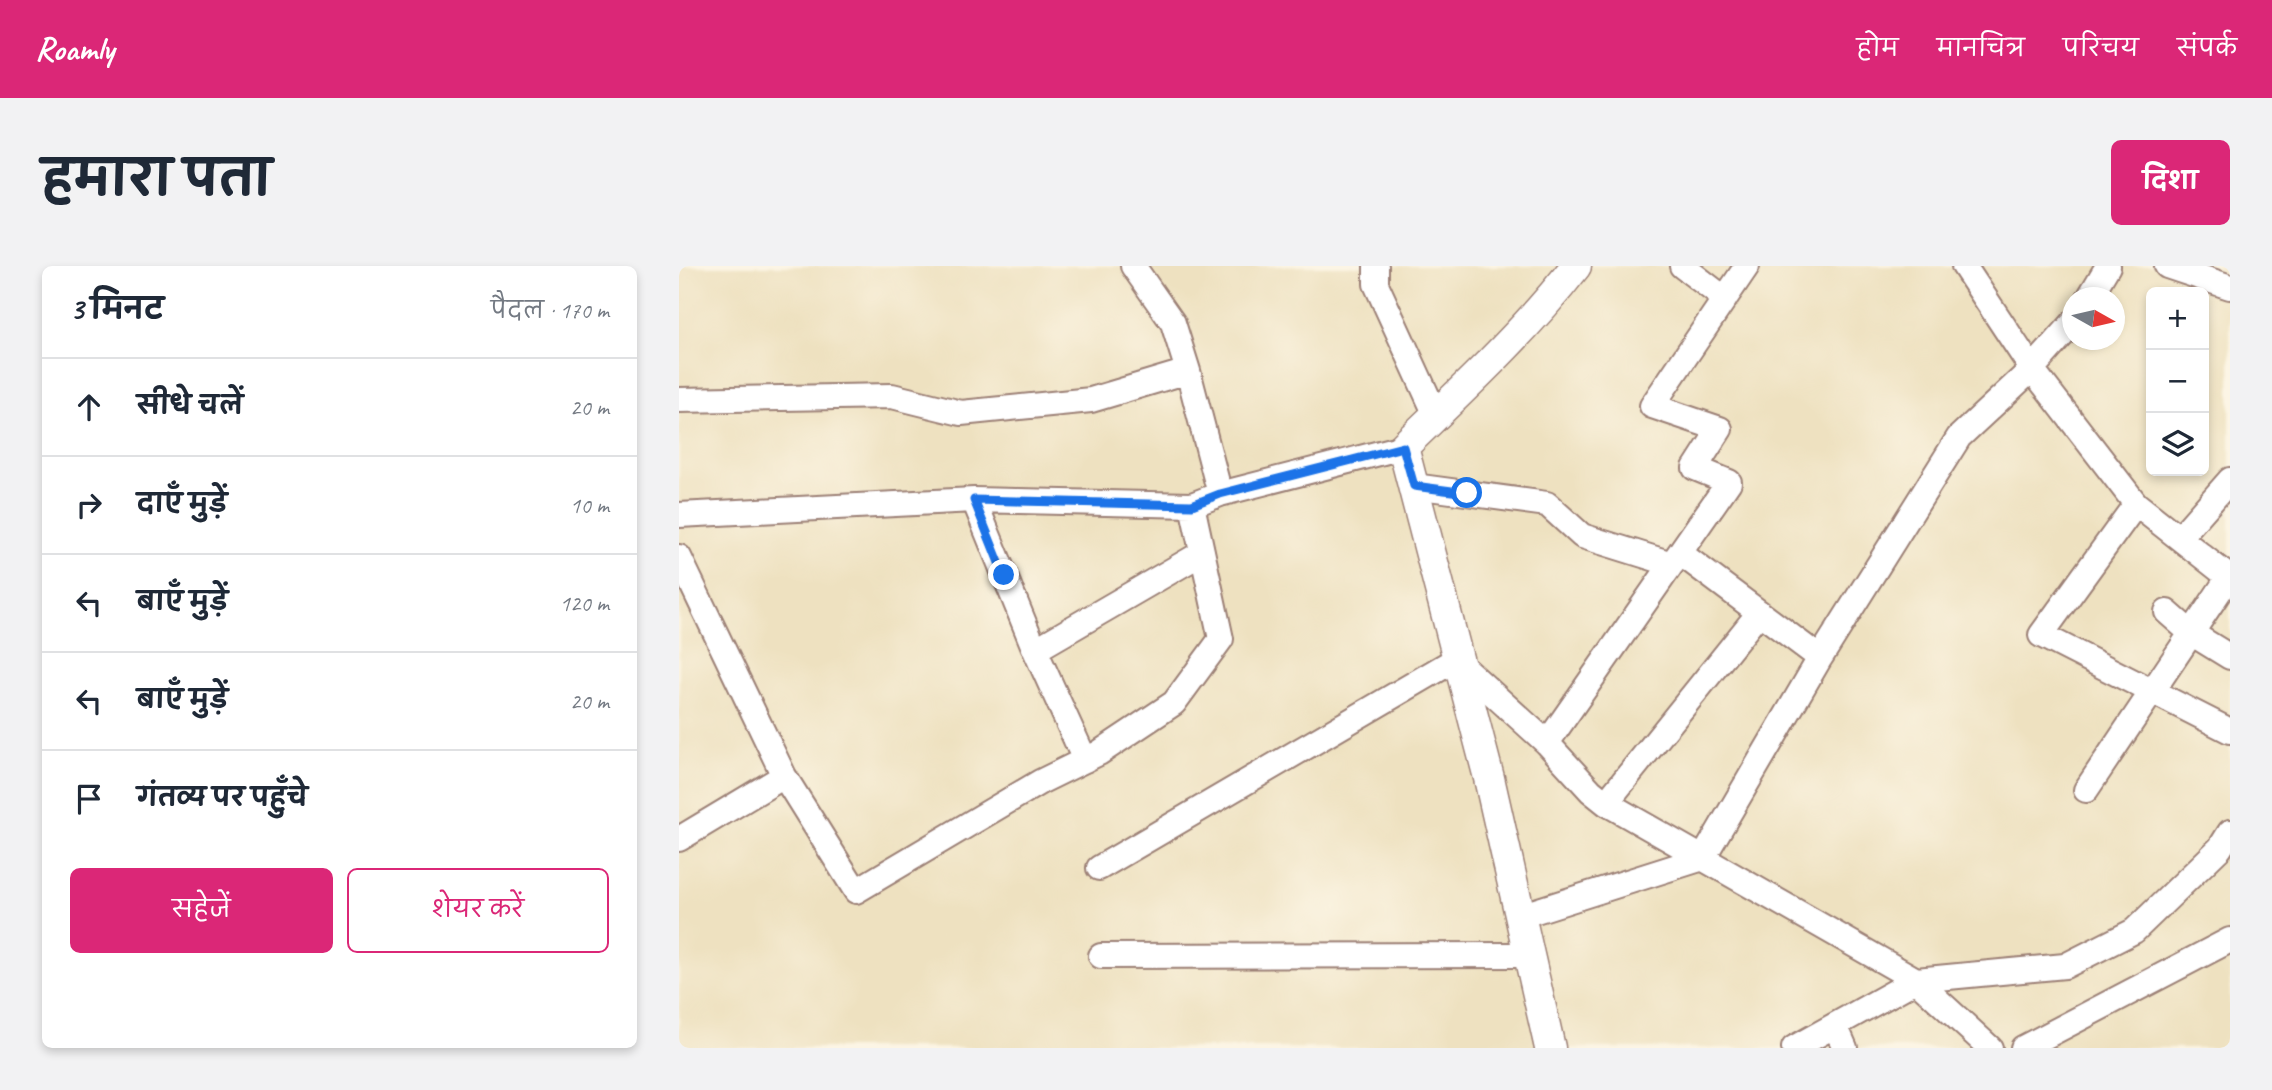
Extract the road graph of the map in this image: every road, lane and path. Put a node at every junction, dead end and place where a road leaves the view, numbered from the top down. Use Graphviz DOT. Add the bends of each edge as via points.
graph roads {
  1 [pos="1133,266"];
  2 [pos="1376,266"];
  3 [pos="1576,266"];
  4 [pos="1682,266"];
  5 [pos="1747,266"];
  6 [pos="1964,266"];
  7 [pos="2108,266"];
  8 [pos="2167,266"];
  9 [pos="2230,286"];
  10 [pos="2096,287"];
  11 [pos="1725,299"];
  12 [pos="2062,335"];
  13 [pos="2032,369"];
  14 [pos="1188,371"];
  15 [pos="679,400"];
  16 [pos="1436,415"];
  17 [pos="1403,447"];
  18 [pos="2230,481"];
  19 [pos="1414,486"];
  20 [pos="1220,494"];
  21 [pos="974,500"];
  22 [pos="2136,503"];
  23 [pos="1192,505"];
  24 [pos="679,515"];
  25 [pos="2179,538"];
  26 [pos="1202,553"];
  27 [pos="679,557"];
  28 [pos="1676,559"];
  29 [pos="2229,577"];
  30 [pos="2167,612"];
  31 [pos="1759,613"];
  32 [pos="2191,633"];
  33 [pos="1035,650"];
  34 [pos="2230,657"];
  35 [pos="1821,658"];
  36 [pos="1458,661"];
  37 [pos="2152,691"];
  38 [pos="2230,731"];
  39 [pos="1547,743"];
  40 [pos="1085,760"];
  41 [pos="784,776"];
  42 [pos="2086,790"];
  43 [pos="1607,803"];
  44 [pos="2230,832"];
  45 [pos="679,839"];
  46 [pos="1703,858"];
  47 [pos="1099,868"];
  48 [pos="1520,916"];
  49 [pos="2230,940"];
  50 [pos="1529,955"];
  51 [pos="1101,956"];
  52 [pos="1916,980"];
  53 [pos="1835,1025"];
  54 [pos="1550,1048"];
  55 [pos="1794,1048"];
  56 [pos="1845,1048"];
  57 [pos="1990,1048"];
  58 [pos="2023,1048"];
  1 -- 14 [label="street" via="1173,323"];
  2 -- 16 [label="street" via="1377,284"];
  3 -- 16 [label="street" via="1548,302"];
  4 -- 11 [label="street"];
  5 -- 11 [label="street"];
  6 -- 13 [label="street"];
  7 -- 10 [label="street"];
  8 -- 9 [label="street"];
  11 -- 28 [label="street" via="1652,406 1720,429 1695,468 1729,482"];
  12 -- 13 [label="street"];
  13 -- 22 [label="street"];
  13 -- 35 [label="street" via="1959,437"];
  14 -- 15 [label="street" via="1091,400 961,413 893,396"];
  14 -- 20 [label="street"];
  16 -- 17 [label="street"];
  17 -- 19 [label="street"];
  17 -- 20 [label="street"];
  18 -- 25 [label="street"];
  19 -- 28 [label="street" via="1547,504 1582,536"];
  19 -- 36 [label="street"];
  20 -- 23 [label="street"];
  21 -- 23 [label="street"];
  21 -- 24 [label="street"];
  21 -- 33 [label="street"];
  22 -- 25 [label="street"];
  22 -- 37 [label="street" via="2041,635"];
  23 -- 26 [label="street"];
  25 -- 29 [label="street"];
  26 -- 33 [label="street"];
  26 -- 40 [label="street" via="1221,639 1174,703"];
  27 -- 41 [label="street"];
  28 -- 31 [label="street"];
  28 -- 39 [label="street"];
  29 -- 32 [label="street"];
  30 -- 32 [label="street"];
  31 -- 35 [label="street"];
  31 -- 43 [label="street"];
  32 -- 34 [label="street"];
  32 -- 37 [label="street"];
  33 -- 40 [label="street"];
  35 -- 46 [label="street"];
  36 -- 39 [label="street"];
  36 -- 47 [label="street"];
  36 -- 48 [label="street"];
  37 -- 38 [label="street"];
  37 -- 42 [label="street"];
  39 -- 43 [label="street"];
  40 -- 41 [label="street" via="856,891"];
  41 -- 45 [label="street"];
  43 -- 46 [label="street"];
  44 -- 52 [label="street" via="2220,848 2134,931 2064,966"];
  46 -- 48 [label="street"];
  46 -- 52 [label="street"];
  48 -- 50 [label="street"];
  49 -- 58 [label="street"];
  50 -- 51 [label="street"];
  50 -- 54 [label="street"];
  52 -- 53 [label="street"];
  52 -- 57 [label="street"];
  53 -- 55 [label="street"];
  53 -- 56 [label="street"];
}
